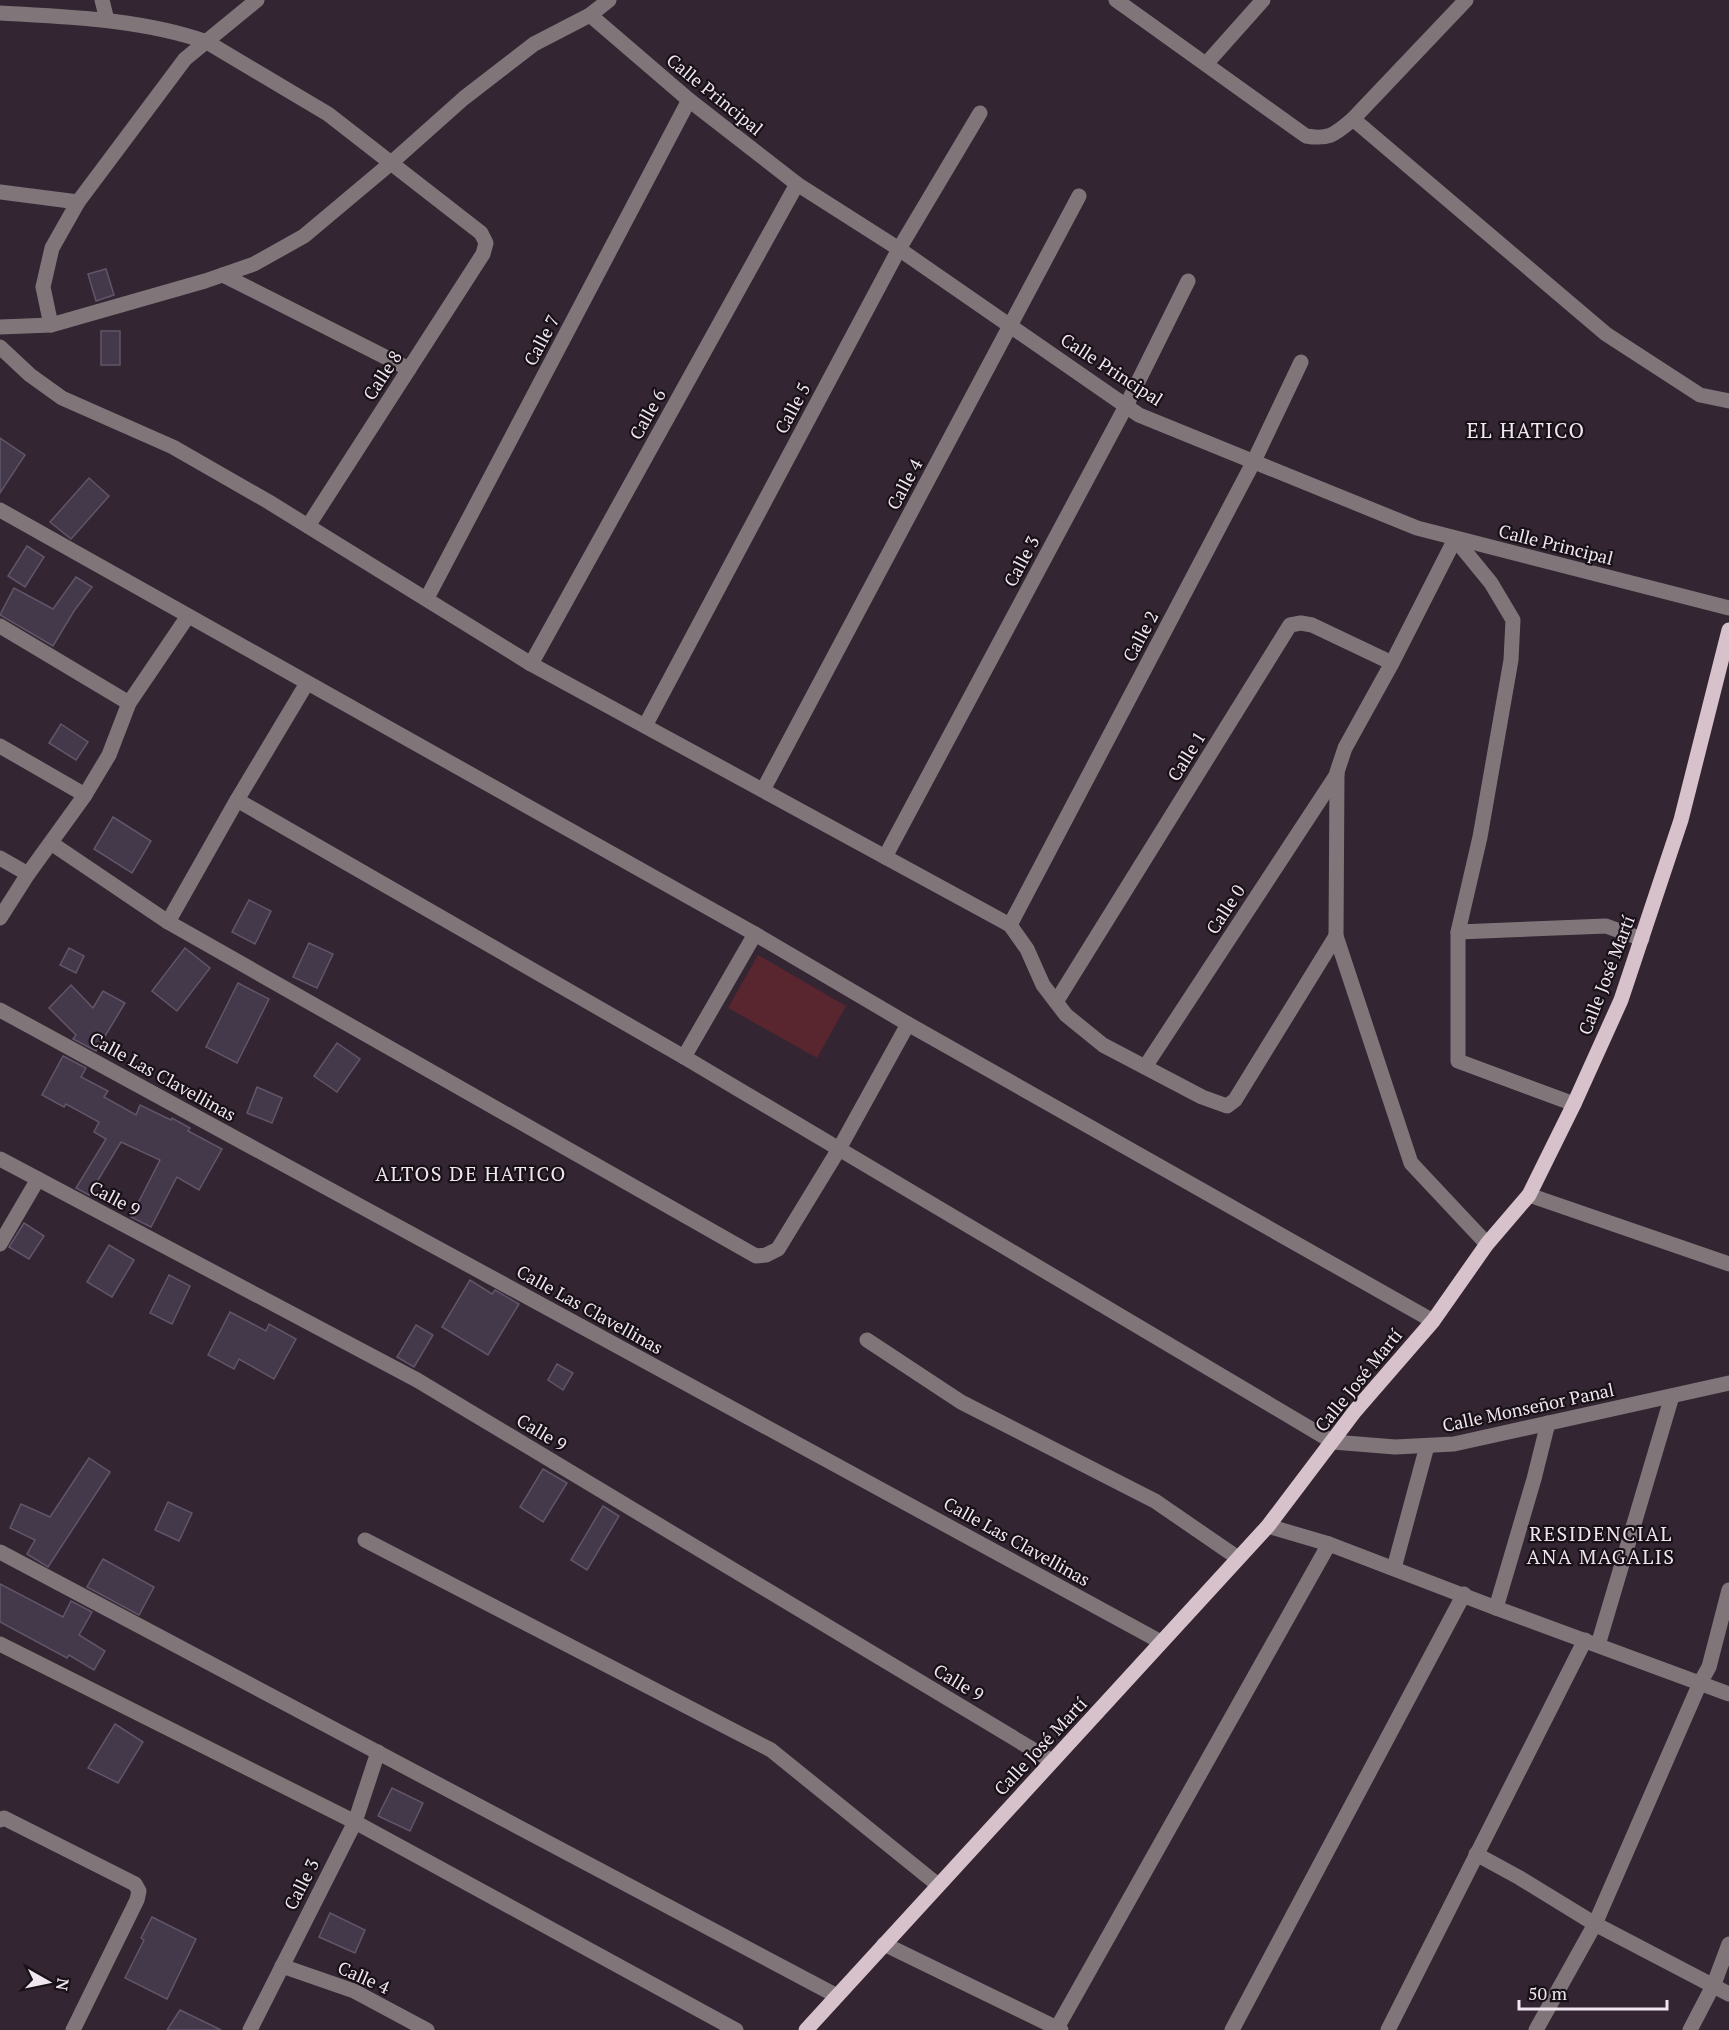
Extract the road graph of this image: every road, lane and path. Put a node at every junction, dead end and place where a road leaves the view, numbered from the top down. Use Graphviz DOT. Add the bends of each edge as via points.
graph roads {
  1 [pos="102,0"];
  2 [pos="257,0"];
  3 [pos="609,0"];
  4 [pos="1116,0"];
  5 [pos="1263,0"];
  6 [pos="1467,0"];
  7 [pos="0,13"];
  8 [pos="590,15"];
  9 [pos="107,20"];
  10 [pos="207,42"];
  11 [pos="1206,64"];
  12 [pos="689,100"];
  13 [pos="980,113"];
  14 [pos="1353,119"];
  15 [pos="391,163"];
  16 [pos="797,184"];
  17 [pos="0,192"];
  18 [pos="1079,196"];
  19 [pos="78,202"];
  20 [pos="899,249"];
  21 [pos="223,275"];
  22 [pos="1188,282"];
  23 [pos="1010,324"];
  24 [pos="51,325"];
  25 [pos="0,327"];
  26 [pos="0,347"];
  27 [pos="1301,362"];
  28 [pos="409,369"];
  29 [pos="1729,401"];
  30 [pos="1126,405"];
  31 [pos="1254,461"];
  32 [pos="0,510"];
  33 [pos="308,526"];
  34 [pos="1455,539"];
  35 [pos="427,598"];
  36 [pos="1729,608"];
  37 [pos="188,616"];
  38 [pos="0,626"];
  39 [pos="1729,630"];
  40 [pos="1392,663"];
  41 [pos="531,664"];
  42 [pos="307,683"];
  43 [pos="129,703"];
  44 [pos="645,726"];
  45 [pos="0,746"];
  46 [pos="1337,772"];
  47 [pos="763,790"];
  48 [pos="85,795"];
  49 [pos="237,800"];
  50 [pos="51,843"];
  51 [pos="885,857"];
  52 [pos="0,858"];
  53 [pos="28,874"];
  54 [pos="0,918"];
  55 [pos="168,922"];
  56 [pos="1010,925"];
  57 [pos="1458,932"];
  58 [pos="755,934"];
  59 [pos="1336,936"];
  60 [pos="1642,939"];
  61 [pos="1056,1002"];
  62 [pos="0,1010"];
  63 [pos="908,1024"];
  64 [pos="684,1057"];
  65 [pos="1145,1068"];
  66 [pos="1574,1104"];
  67 [pos="839,1149"];
  68 [pos="0,1159"];
  69 [pos="38,1179"];
  70 [pos="1529,1195"];
  71 [pos="0,1244"];
  72 [pos="1487,1244"];
  73 [pos="1729,1264"];
  74 [pos="1433,1321"];
  75 [pos="867,1340"];
  76 [pos="1729,1383"];
  77 [pos="1671,1396"];
  78 [pos="1548,1423"];
  79 [pos="1333,1442"];
  80 [pos="1427,1446"];
  81 [pos="1268,1526"];
  82 [pos="365,1540"];
  83 [pos="1329,1544"];
  84 [pos="0,1552"];
  85 [pos="1238,1558"];
  86 [pos="1394,1568"];
  87 [pos="1729,1590"];
  88 [pos="1464,1594"];
  89 [pos="1496,1608"];
  90 [pos="1161,1642"];
  91 [pos="1592,1642"];
  92 [pos="0,1644"];
  93 [pos="1700,1683"];
  94 [pos="1729,1694"];
  95 [pos="378,1752"];
  96 [pos="1052,1761"];
  97 [pos="0,1820"];
  98 [pos="355,1822"];
  99 [pos="1476,1854"];
  100 [pos="938,1886"];
  101 [pos="1595,1924"];
  102 [pos="884,1944"];
  103 [pos="1729,1944"];
  104 [pos="282,1966"];
  105 [pos="1714,1984"];
  106 [pos="1729,1994"];
  107 [pos="837,1996"];
  108 [pos="1059,2029"];
  109 [pos="73,2030"];
  110 [pos="250,2030"];
  111 [pos="427,2030"];
  112 [pos="736,2030"];
  113 [pos="806,2030"];
  114 [pos="1232,2030"];
  115 [pos="1388,2030"];
  116 [pos="1536,2030"];
  117 [pos="1690,2030"];
  1 -- 9 [label="street"];
  2 -- 10 [label="street"];
  3 -- 8 [label="street"];
  4 -- 11 [label="street"];
  5 -- 11 [label="street"];
  6 -- 14 [label="street"];
  7 -- 9 [label="street"];
  8 -- 12 [label="street, Calle Principal"];
  8 -- 15 [label="street" via="534,44 464,98"];
  9 -- 10 [label="street"];
  10 -- 15 [label="street" via="328,114"];
  10 -- 19 [label="street" via="185,59"];
  11 -- 14 [label="street" via="1306,136 1331,136"];
  12 -- 16 [label="street, Calle Principal"];
  12 -- 35 [label="street, Calle 7"];
  13 -- 20 [label="street, Calle 5"];
  14 -- 29 [label="street" via="1606,334 1700,394"];
  15 -- 21 [label="street" via="304,236 254,264"];
  15 -- 28 [label="street, Calle 8" via="481,233 486,243 483,254"];
  16 -- 20 [label="street, Calle Principal"];
  16 -- 41 [label="street, Calle 6"];
  17 -- 19 [label="street"];
  18 -- 23 [label="street, Calle 4"];
  19 -- 24 [label="street" via="52,248 43,287"];
  20 -- 23 [label="street, Calle Principal"];
  20 -- 44 [label="street, Calle 5"];
  21 -- 24 [label="street"];
  21 -- 28 [label="street"];
  22 -- 30 [label="street, Calle 3"];
  23 -- 30 [label="street, Calle Principal"];
  23 -- 47 [label="street, Calle 4"];
  24 -- 25 [label="street"];
  26 -- 33 [label="street" via="62,398 173,447"];
  27 -- 31 [label="street, Calle 2"];
  28 -- 33 [label="street, Calle 8"];
  30 -- 31 [label="street, Calle Principal" via="1139,415"];
  30 -- 51 [label="street, Calle 3"];
  31 -- 34 [label="street, Calle Principal" via="1417,528"];
  31 -- 56 [label="street, Calle 2"];
  32 -- 37 [label="street"];
  33 -- 35 [label="street"];
  34 -- 36 [label="street, Calle Principal"];
  34 -- 40 [label="street"];
  34 -- 57 [label="street" via="1491,583 1513,620 1511,660 1480,837"];
  35 -- 41 [label="street"];
  37 -- 42 [label="street"];
  37 -- 43 [label="street"];
  38 -- 43 [label="street"];
  39 -- 60 [label="main road, Calle José Martí" via="1681,820"];
  40 -- 46 [label="street" via="1345,748"];
  40 -- 61 [label="street, Calle 1" via="1312,625 1290,625"];
  41 -- 44 [label="street"];
  42 -- 49 [label="street"];
  42 -- 58 [label="street"];
  43 -- 48 [label="street" via="109,755"];
  44 -- 47 [label="street"];
  45 -- 48 [label="street"];
  46 -- 59 [label="street"];
  46 -- 65 [label="street, Calle 0"];
  47 -- 51 [label="street"];
  48 -- 50 [label="street"];
  49 -- 55 [label="street"];
  49 -- 64 [label="street"];
  50 -- 53 [label="street"];
  50 -- 55 [label="street"];
  51 -- 56 [label="street"];
  52 -- 53 [label="street"];
  53 -- 54 [label="street"];
  55 -- 67 [label="street" via="756,1256 778,1248"];
  56 -- 61 [label="street"];
  57 -- 60 [label="street" via="1606,926"];
  57 -- 66 [label="street" via="1458,1061"];
  58 -- 63 [label="street"];
  58 -- 64 [label="street"];
  59 -- 65 [label="street" via="1235,1100 1227,1106"];
  59 -- 72 [label="street" via="1411,1163"];
  60 -- 66 [label="main road, Calle José Martí" via="1621,1000"];
  61 -- 65 [label="street" via="1103,1045"];
  62 -- 90 [label="street, Calle Las Clavellinas"];
  63 -- 67 [label="street"];
  63 -- 74 [label="street"];
  64 -- 67 [label="street"];
  66 -- 70 [label="main road, Calle José Martí"];
  67 -- 79 [label="street"];
  68 -- 69 [label="street, Calle 9"];
  69 -- 71 [label="street"];
  69 -- 96 [label="street, Calle 9" via="417,1380"];
  70 -- 72 [label="main road, Calle José Martí"];
  70 -- 73 [label="street"];
  72 -- 74 [label="main road, Calle José Martí"];
  74 -- 79 [label="main road, Calle José Martí"];
  75 -- 85 [label="street" via="961,1402 1155,1501"];
  76 -- 77 [label="street, Calle Monseñor Panal"];
  77 -- 78 [label="street, Calle Monseñor Panal"];
  77 -- 91 [label="street"];
  78 -- 80 [label="street, Calle Monseñor Panal" via="1454,1444"];
  78 -- 89 [label="street"];
  79 -- 80 [label="street, Calle Monseñor Panal"];
  79 -- 81 [label="main road, Calle José Martí"];
  80 -- 86 [label="street"];
  81 -- 83 [label="street"];
  81 -- 85 [label="main road, Calle José Martí"];
  82 -- 100 [label="street" via="771,1750"];
  83 -- 86 [label="street"];
  83 -- 108 [label="street"];
  84 -- 95 [label="street"];
  85 -- 90 [label="main road, Calle José Martí"];
  86 -- 88 [label="street"];
  87 -- 93 [label="street" via="1709,1668"];
  88 -- 89 [label="street"];
  88 -- 114 [label="street"];
  89 -- 91 [label="street"];
  90 -- 96 [label="main road, Calle José Martí"];
  91 -- 93 [label="street"];
  91 -- 99 [label="street"];
  92 -- 98 [label="street"];
  93 -- 94 [label="street"];
  93 -- 101 [label="street"];
  95 -- 98 [label="street, Calle 3"];
  95 -- 107 [label="street"];
  96 -- 100 [label="main road, Calle José Martí"];
  97 -- 109 [label="street" via="4,1818 135,1884 139,1892"];
  98 -- 104 [label="street, Calle 3"];
  98 -- 112 [label="street"];
  99 -- 101 [label="street"];
  99 -- 115 [label="street"];
  100 -- 102 [label="main road, Calle José Martí"];
  101 -- 105 [label="street"];
  101 -- 116 [label="street"];
  102 -- 107 [label="main road, Calle José Martí"];
  102 -- 108 [label="street"];
  103 -- 105 [label="street"];
  104 -- 110 [label="street, Calle 3"];
  104 -- 111 [label="street, Calle 4" via="354,1991"];
  105 -- 106 [label="street"];
  105 -- 117 [label="street"];
  107 -- 113 [label="main road, Calle José Martí"];
}
